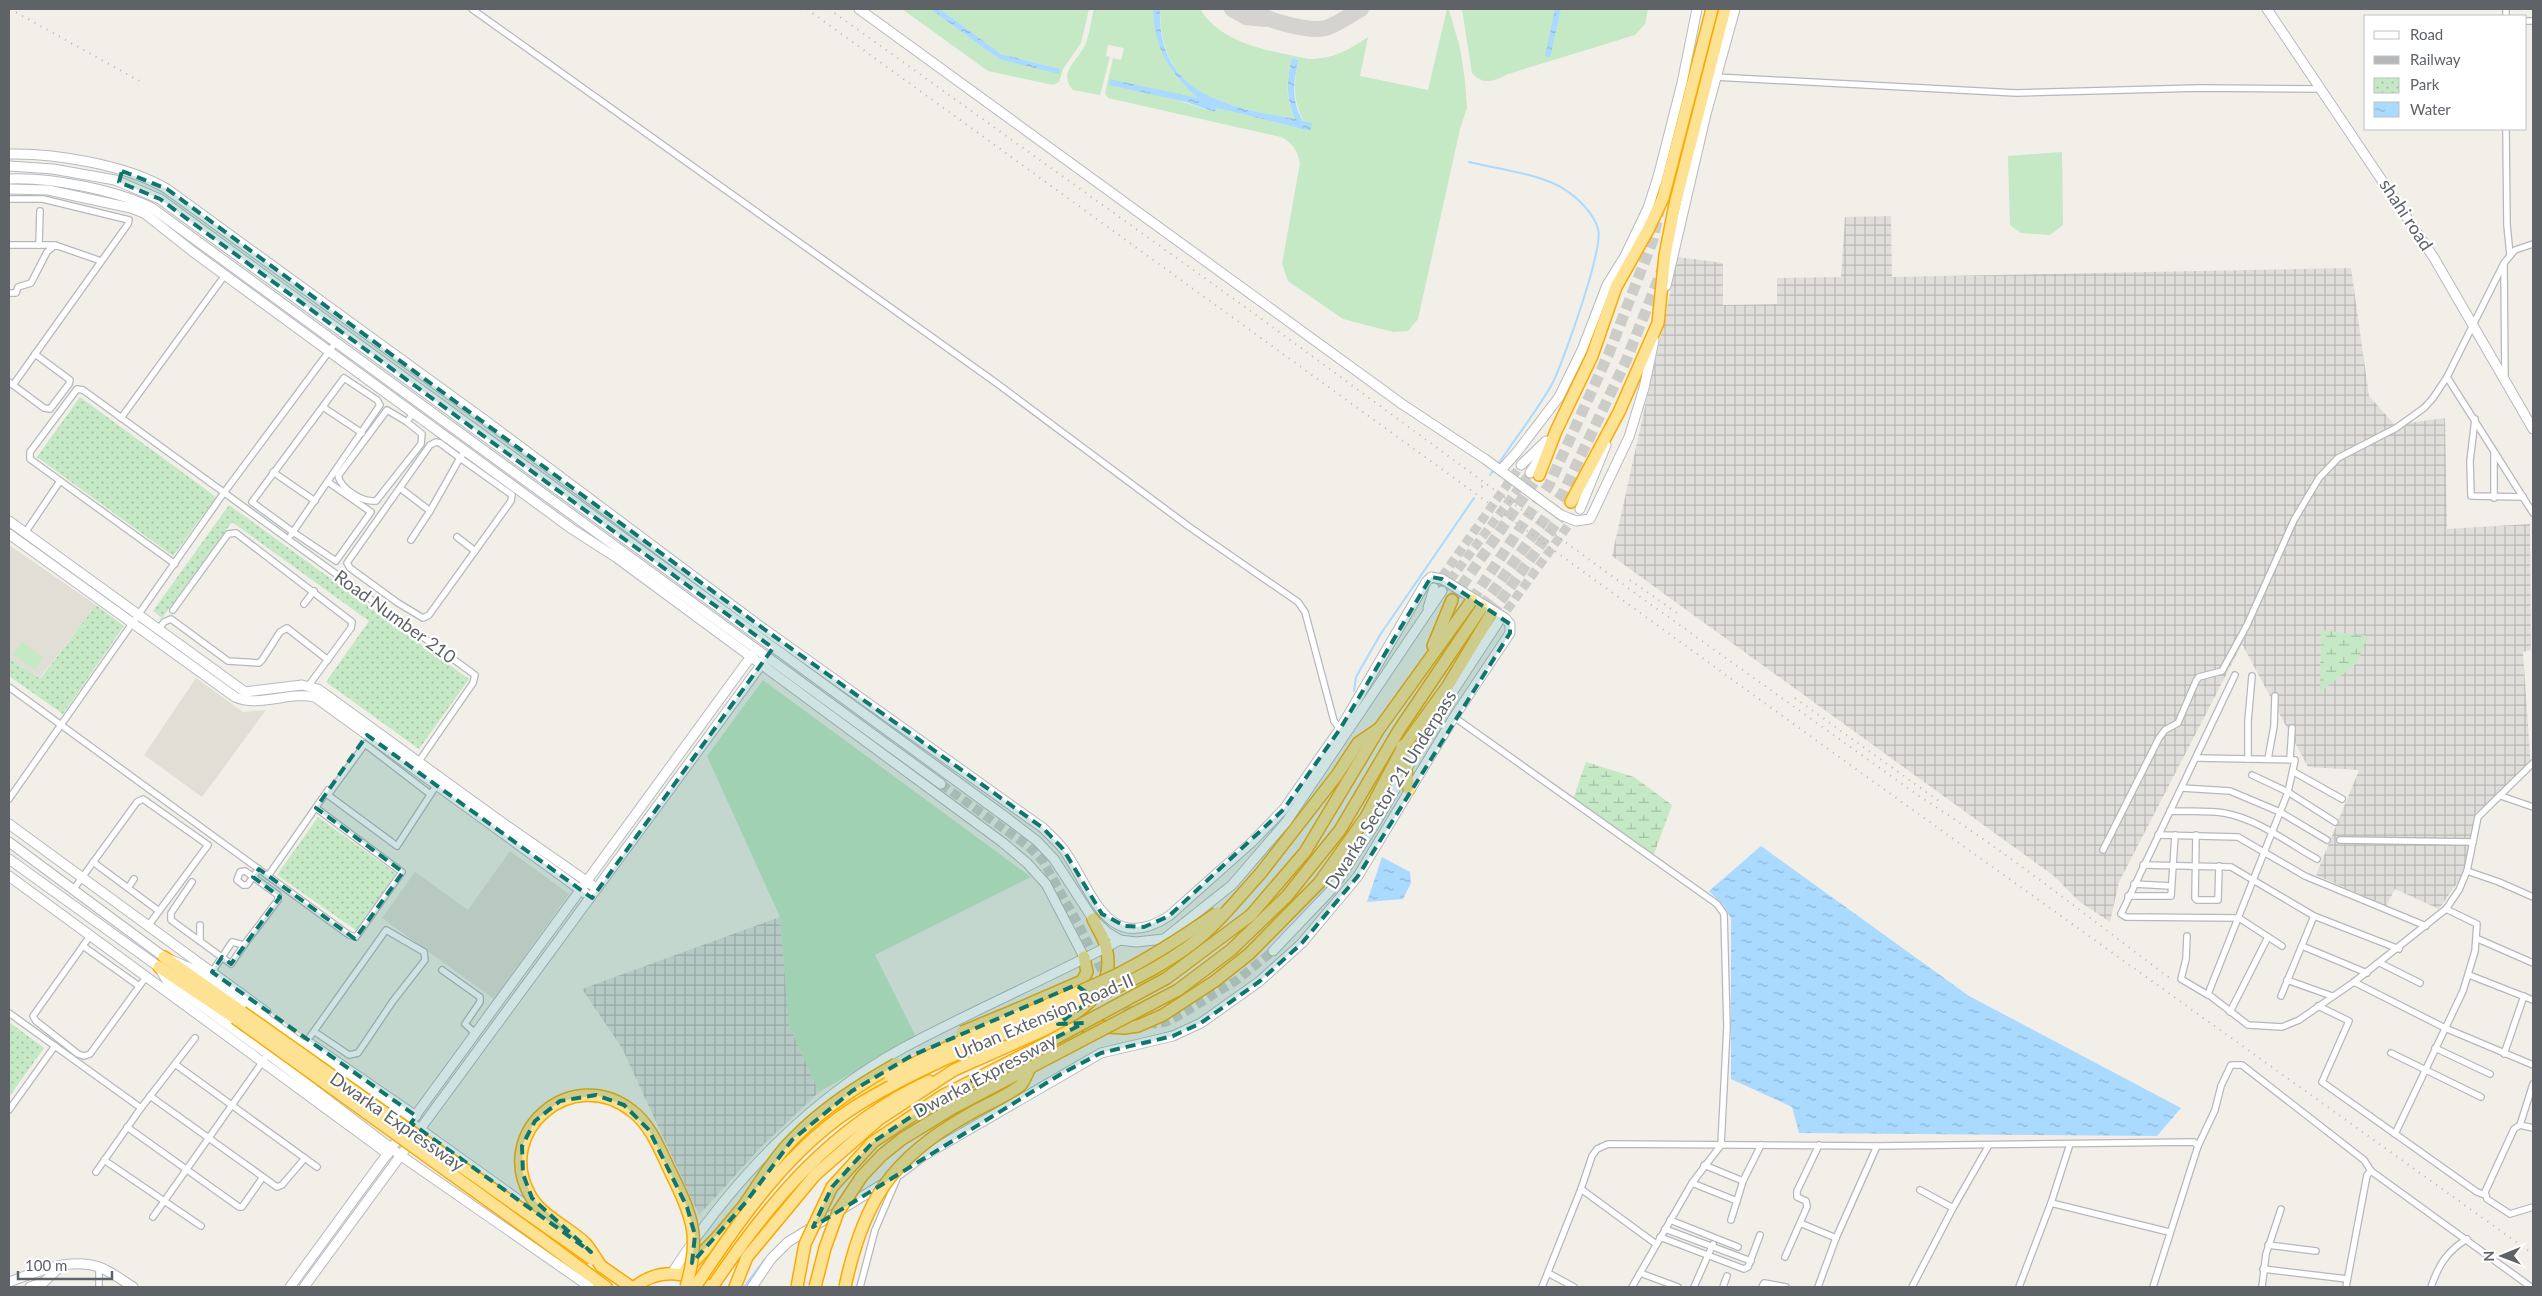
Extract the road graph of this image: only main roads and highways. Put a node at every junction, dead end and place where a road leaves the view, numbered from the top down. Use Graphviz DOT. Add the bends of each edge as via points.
graph roads {
  1 [pos="1712,9"];
  2 [pos="1725,9"];
  3 [pos="1535,474"];
  4 [pos="1576,506"];
  5 [pos="1452,600"];
  6 [pos="1472,600"];
  7 [pos="1424,666"];
  8 [pos="1437,676"];
  9 [pos="1447,687"];
  10 [pos="1379,729"];
  11 [pos="1399,730"];
  12 [pos="1402,749"];
  13 [pos="1409,789"];
  14 [pos="1093,919"];
  15 [pos="1254,920"];
  16 [pos="1084,957"];
  17 [pos="161,962"];
  18 [pos="1085,994"];
  19 [pos="238,1015"];
  20 [pos="1058,1024"];
  21 [pos="1030,1068"];
  22 [pos="954,1070"];
  23 [pos="727,1239"];
  24 [pos="602,1266"];
  25 [pos="677,1273"];
  26 [pos="606,1287"];
  27 [pos="634,1287"];
  28 [pos="686,1287"];
  29 [pos="695,1287"];
  30 [pos="711,1287"];
  31 [pos="735,1287"];
  32 [pos="797,1287"];
  33 [pos="815,1287"];
  34 [pos="845,1287"];
  1 -- 3 [label="highway" via="1671,171 1648,230 1616,287 1592,356"];
  2 -- 4 [label="highway" via="1712,76 1675,204 1665,255 1658,323"];
  5 -- 7 [label="highway"];
  6 -- 7 [label="highway"];
  7 -- 10 [label="highway, Dwarka Expressway"];
  8 -- 9 [label="highway"];
  8 -- 9 [label="highway, Dwarka Expressway" via="1491,614"];
  8 -- 11 [label="highway, Dwarka Expressway"];
  9 -- 12 [label="highway"];
  10 -- 15 [label="highway, Dwarka Expressway" via="1304,852"];
  10 -- 18 [label="highway, Urban Extension Road-II, bridge" via="1358,743 1260,874 1217,922 1157,968"];
  11 -- 12 [label="highway"];
  11 -- 15 [label="highway, Dwarka Expressway" via="1340,830 1287,896"];
  12 -- 13 [label="highway"];
  12 -- 20 [label="highway" via="1366,816 1319,883 1249,954 1163,1015 1138,1026"];
  14 -- 18 [label="highway" via="1106,947 1105,981"];
  15 -- 21 [label="highway, Dwarka Expressway, bridge" via="1231,950 1178,990"];
  15 -- 32 [label="highway, Dwarka Expressway, bridge" via="1167,978 942,1096 873,1142 828,1193 805,1244"];
  16 -- 18 [label="highway" via="1087,972 1082,981"];
  17 -- 19 [label="highway, Dwarka Expressway"];
  18 -- 20 [label="highway"];
  18 -- 23 [label="highway, Urban Extension Road-II, bridge" via="960,1052 860,1104 792,1160"];
  18 -- 23 [label="highway, bridge" via="1015,1010 911,1056 852,1091 792,1140 731,1225"];
  18 -- 25 [label="highway, bridge" via="956,1043 890,1076 847,1103 798,1145 769,1174 720,1234"];
  19 -- 24 [label="highway, Dwarka Expressway, bridge"];
  19 -- 26 [label="highway, Dwarka Expressway, bridge"];
  20 -- 22 [label="highway"];
  21 -- 33 [label="highway, Dwarka Expressway, bridge" via="951,1109 882,1155 862,1176 838,1212"];
  21 -- 34 [label="highway, bridge" via="1020,1086 933,1135 895,1170 881,1188 859,1232"];
  22 -- 30 [label="highway, Urban Extension Road-II" via="912,1089 844,1133 801,1171 762,1216"];
  22 -- 31 [label="highway" via="878,1120 815,1175 747,1257"];
  23 -- 29 [label="highway, Urban Extension Road-II, bridge"];
  24 -- 27 [label="highway, Dwarka Expressway"];
  24 -- 28 [label="highway, bridge" via="586,1244 541,1209 532,1198 520,1159 526,1135 546,1109 579,1096 596,1095 624,1105 642,1120 656,1142 687,1207 694,1234 695,1250"];
  25 -- 27 [label="highway" via="648,1279"];
  25 -- 30 [label="highway" via="697,1278"];
}
